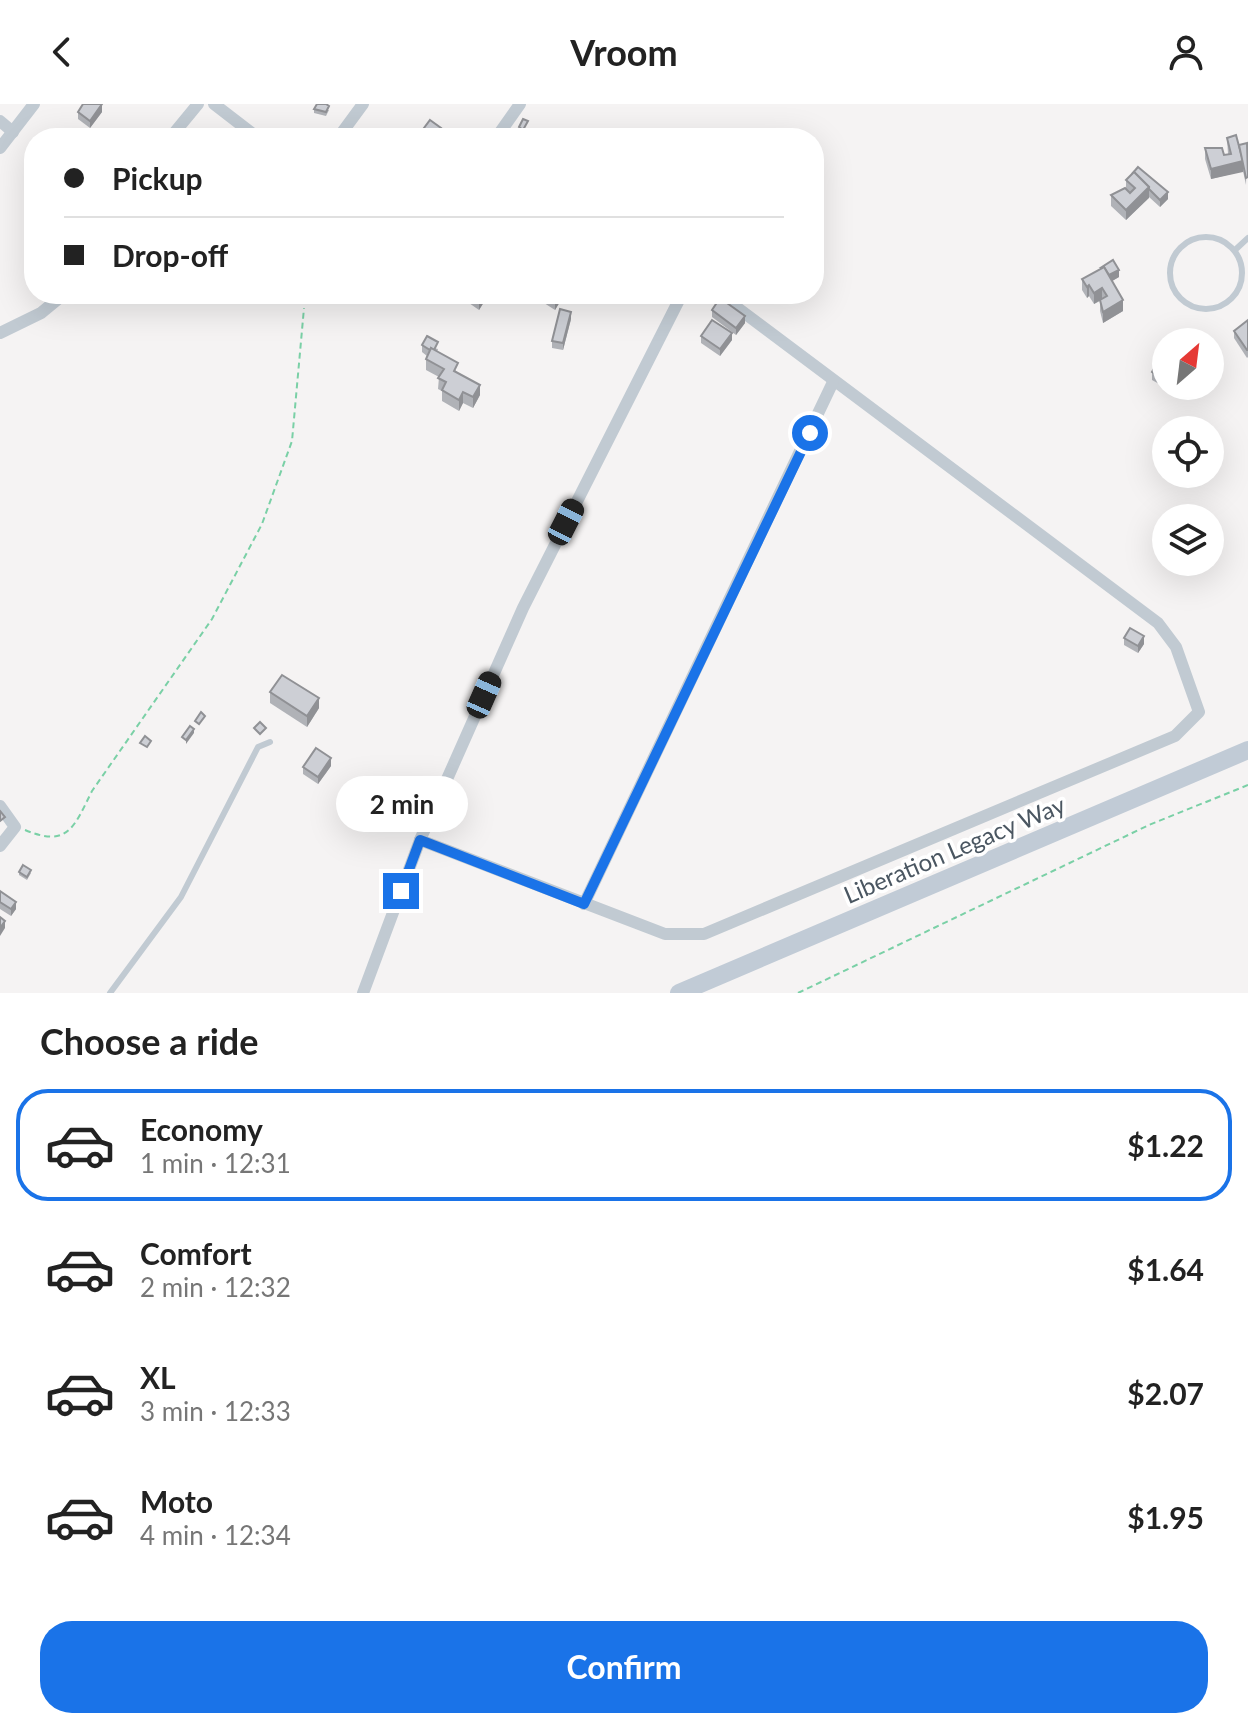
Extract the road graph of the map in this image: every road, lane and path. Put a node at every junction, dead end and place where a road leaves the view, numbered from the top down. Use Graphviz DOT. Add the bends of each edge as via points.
graph roads {
  1 [pos="34,104"];
  2 [pos="198,104"];
  3 [pos="214,104"];
  4 [pos="363,104"];
  5 [pos="520,104"];
  6 [pos="0,121"];
  7 [pos="178,128"];
  8 [pos="245,128"];
  9 [pos="345,128"];
  10 [pos="503,128"];
  11 [pos="13,132"];
  12 [pos="0,148"];
  13 [pos="1248,238"];
  14 [pos="1235,250"];
  15 [pos="52,304"];
  16 [pos="677,304"];
  17 [pos="732,304"];
  18 [pos="304,308"];
  19 [pos="0,333"];
  20 [pos="833,382"];
  21 [pos="270,742"];
  22 [pos="1248,750"];
  23 [pos="1248,785"];
  24 [pos="0,806"];
  25 [pos="15,827"];
  26 [pos="420,840"];
  27 [pos="0,846"];
  28 [pos="584,904"];
  29 [pos="110,993"];
  30 [pos="363,993"];
  31 [pos="679,993"];
  32 [pos="798,993"];
  1 -- 11 [label="street"];
  2 -- 7 [label="street"];
  3 -- 8 [label="street"];
  4 -- 9 [label="street"];
  5 -- 10 [label="street"];
  6 -- 11 [label="street"];
  11 -- 12 [label="street"];
  13 -- 14 [label="lane"];
  14 -- 14 [label="lane" via="1243,277 1230,302 1203,310 1178,297 1170,270 1183,245 1210,237"];
  15 -- 19 [label="street"];
  16 -- 26 [label="street" via="523,608"];
  17 -- 20 [label="street"];
  18 -- 25 [label="path" via="289,457 262,524 212,619 64,835 47,839"];
  20 -- 28 [label="street"];
  20 -- 28 [label="street" via="1158,623 1176,647 1199,712 1175,736 704,934 665,934"];
  21 -- 29 [label="lane" via="258,747 181,897"];
  22 -- 31 [label="main road, Liberation Legacy Way"];
  23 -- 32 [label="path" via="1149,825"];
  24 -- 25 [label="street"];
  25 -- 27 [label="street"];
  26 -- 28 [label="street"];
  26 -- 30 [label="street"];
}
